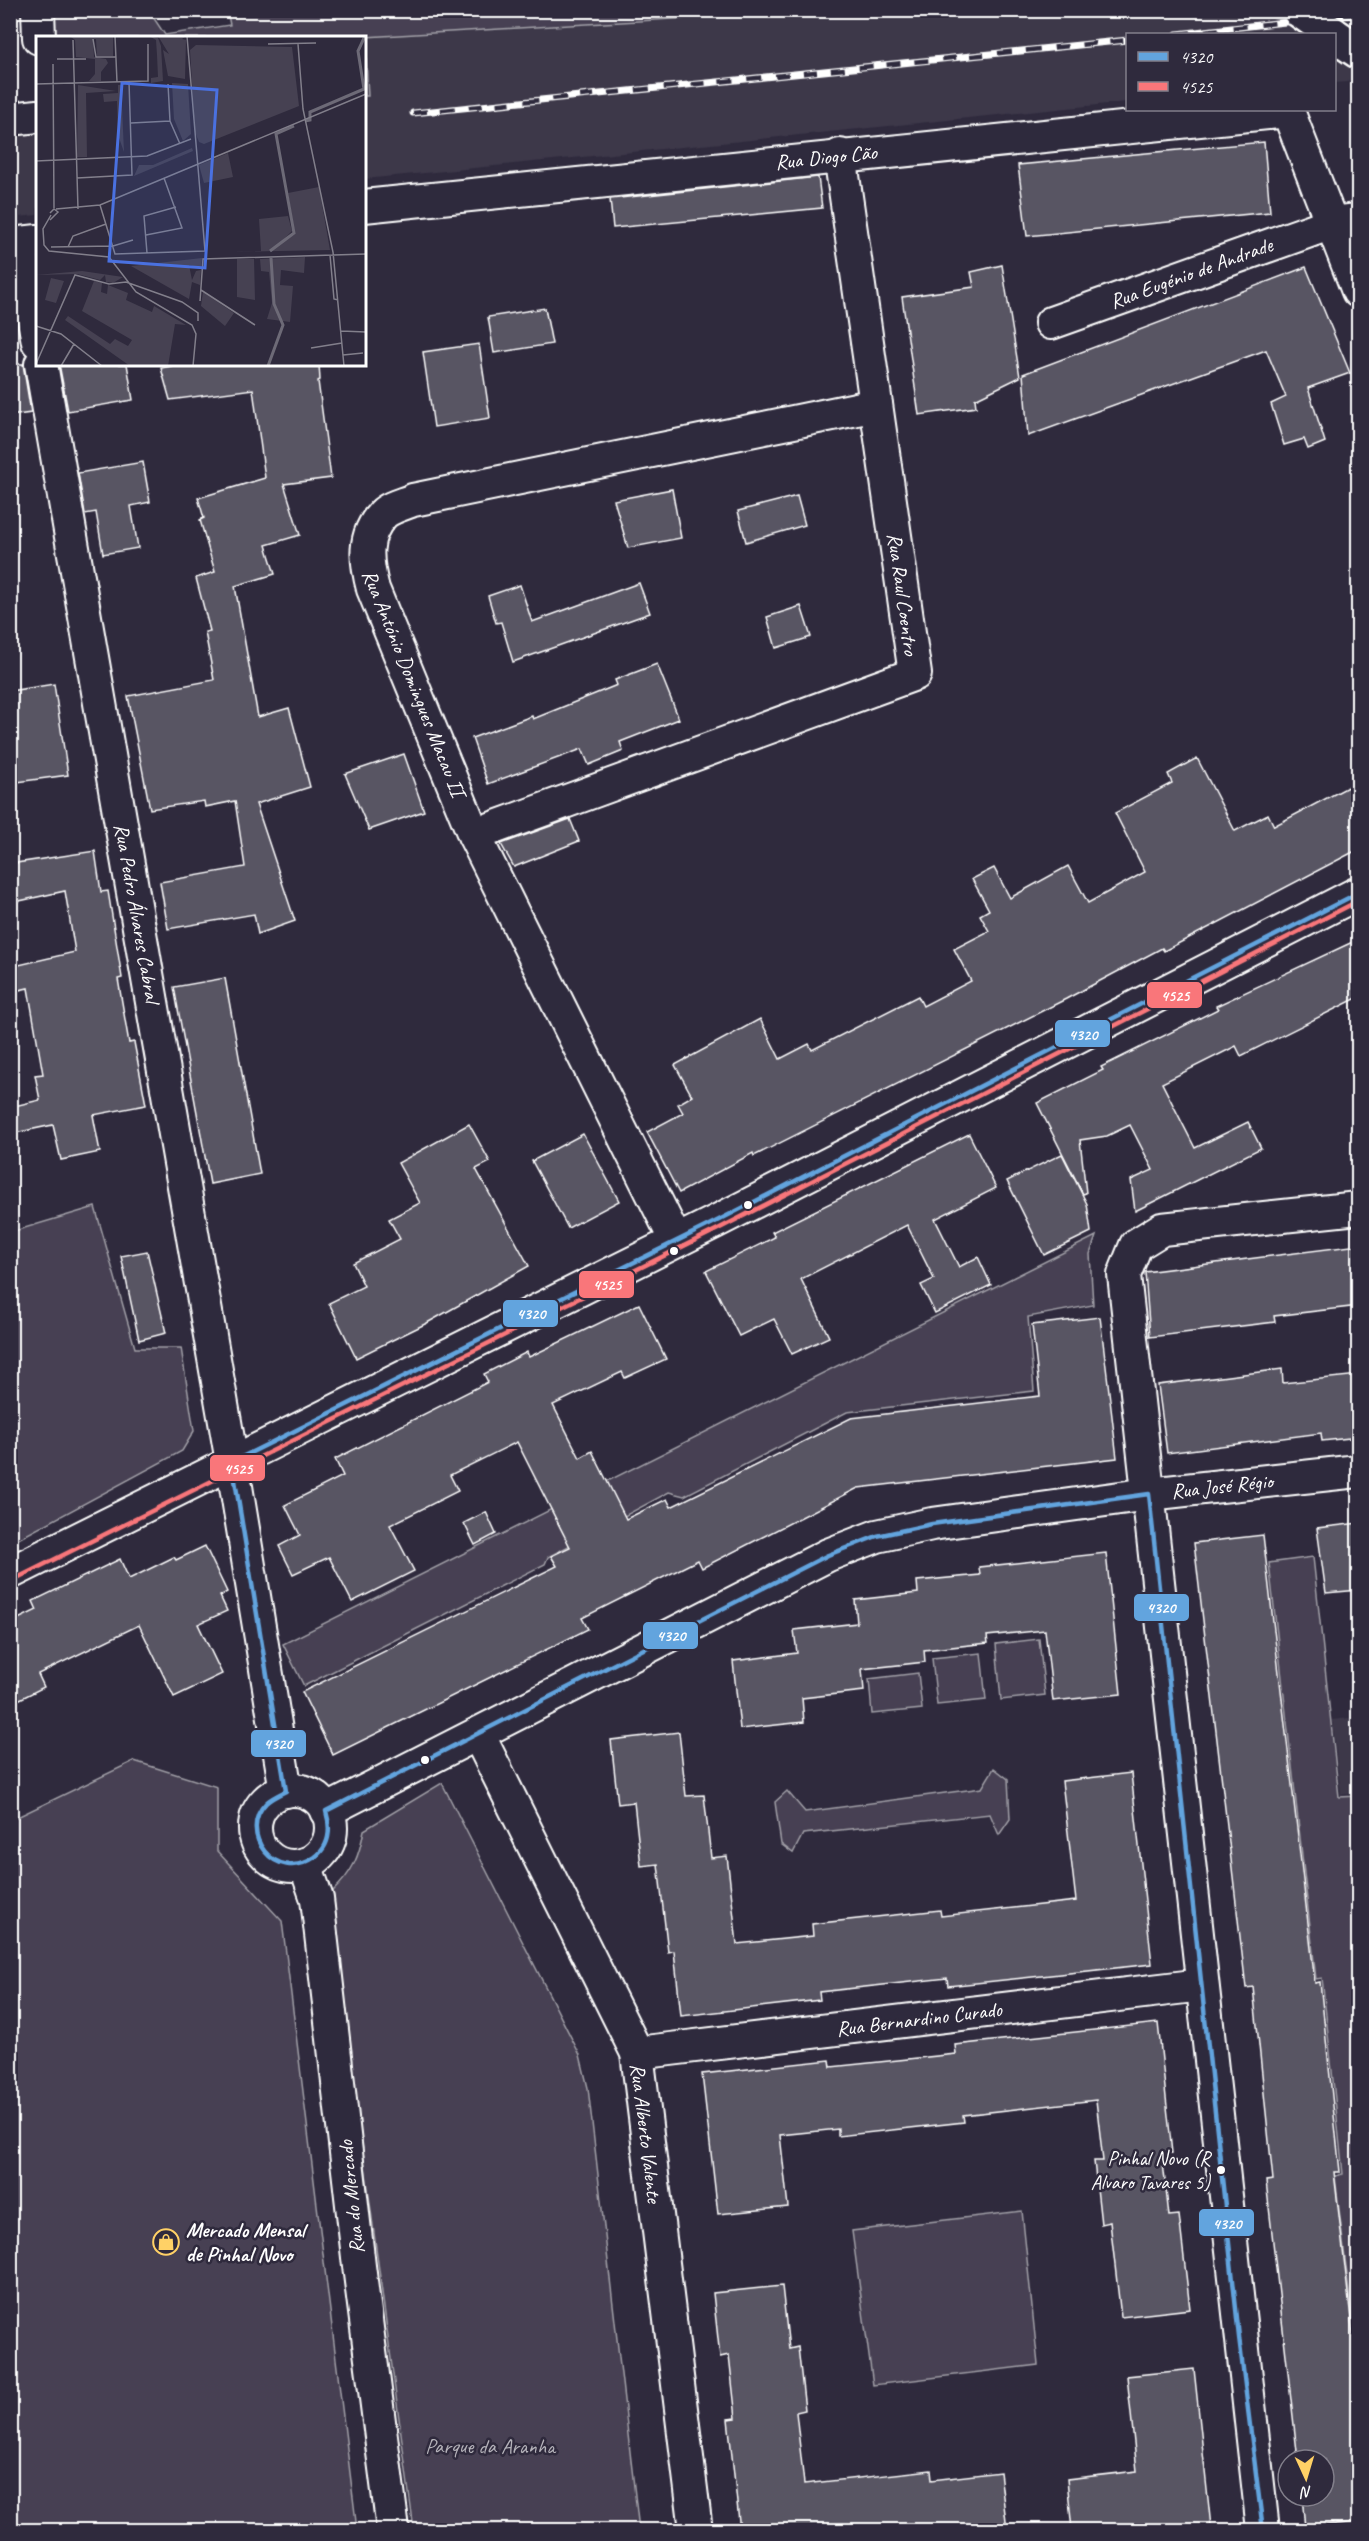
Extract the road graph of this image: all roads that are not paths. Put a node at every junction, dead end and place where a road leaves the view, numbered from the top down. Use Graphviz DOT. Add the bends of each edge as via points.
graph roads {
  1 [pos="38,10"];
  2 [pos="1299,10"];
  3 [pos="1331,33"];
  4 [pos="39,36"];
  5 [pos="1336,36"];
  6 [pos="1359,51"];
  7 [pos="1288,111"];
  8 [pos="36,116"];
  9 [pos="10,119"];
  10 [pos="840,155"];
  11 [pos="366,206"];
  12 [pos="1345,221"];
  13 [pos="29,242"];
  14 [pos="1359,291"];
  15 [pos="36,320"];
  16 [pos="1051,323"];
  17 [pos="41,366"];
  18 [pos="876,405"];
  19 [pos="474,835"];
  20 [pos="1359,893"];
  21 [pos="1359,1208"];
  22 [pos="676,1241"];
  23 [pos="232,1462"];
  24 [pos="1359,1471"];
  25 [pos="1149,1494"];
  26 [pos="10,1573"];
  27 [pos="478,1734"];
  28 [pos="285,1791"];
  29 [pos="326,1810"];
  30 [pos="305,1864"];
  31 [pos="1202,1985"];
  32 [pos="637,2053"];
  33 [pos="393,2530"];
  34 [pos="696,2530"];
  35 [pos="1263,2530"];
  1 -- 4 [label="street"];
  2 -- 3 [label="main road, bridge"];
  5 -- 6 [label="main road"];
  7 -- 10 [label="street, Rua Diogo Cão"];
  7 -- 12 [label="street"];
  8 -- 9 [label="street"];
  10 -- 11 [label="street, Rua Diogo Cão"];
  10 -- 18 [label="street, Rua Raul Coentro"];
  12 -- 14 [label="street"];
  12 -- 16 [label="street, Rua Eugénio de Andrade"];
  13 -- 15 [label="street"];
  17 -- 23 [label="street, Rua Pedro Álvares Cabral"];
  18 -- 19 [label="street, Rua Raul Coentro" via="915,674"];
  18 -- 19 [label="street, Rua António Domingues Macau II" via="413,500 384,513 370,534 365,560 373,589"];
  19 -- 22 [label="street, Rua António Domingues Macau II"];
  20 -- 22 [label="street"];
  21 -- 25 [label="street" via="1162,1229 1136,1245 1124,1275"];
  22 -- 23 [label="street"];
  23 -- 26 [label="street"];
  23 -- 28 [label="street"];
  24 -- 25 [label="street, Rua José Régio"];
  25 -- 27 [label="street, Rua José Régio" via="933,1524 878,1536 828,1555"];
  25 -- 31 [label="street"];
  27 -- 29 [label="street, Rua José Régio"];
  27 -- 32 [label="street, Rua Alberto Valente"];
  28 -- 29 [label="street" via="309,1794"];
  28 -- 30 [label="street" via="264,1803 255,1826 256,1838 261,1849 280,1864"];
  29 -- 30 [label="street" via="330,1836 325,1848"];
  30 -- 33 [label="street, Rua do Mercado" via="317,1899 358,2266"];
  31 -- 32 [label="street, Rua Bernardino Curado"];
  31 -- 35 [label="street"];
  32 -- 34 [label="street, Rua Alberto Valente"];
}
